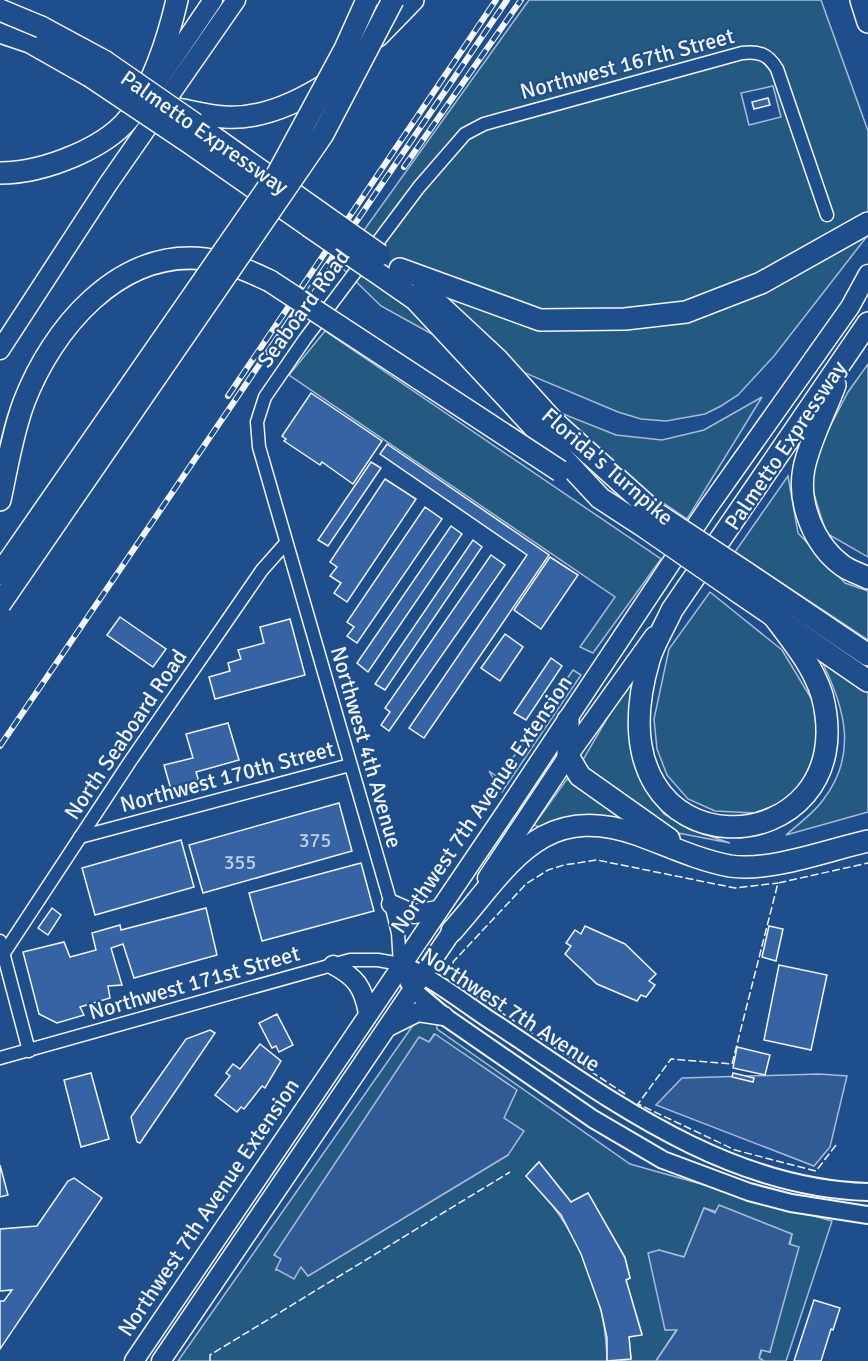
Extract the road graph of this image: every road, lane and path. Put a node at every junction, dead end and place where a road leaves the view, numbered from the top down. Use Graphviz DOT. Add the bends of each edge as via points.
graph roads {
  1 [pos="18,0"];
  2 [pos="177,0"];
  3 [pos="213,0"];
  4 [pos="236,0"];
  5 [pos="367,0"];
  6 [pos="393,0"];
  7 [pos="412,0"];
  8 [pos="861,0"];
  9 [pos="0,10"];
  10 [pos="868,22"];
  11 [pos="0,25"];
  12 [pos="0,32"];
  13 [pos="36,34"];
  14 [pos="97,68"];
  15 [pos="134,112"];
  16 [pos="194,125"];
  17 [pos="474,128"];
  18 [pos="0,173"];
  19 [pos="827,215"];
  20 [pos="868,223"];
  21 [pos="375,262"];
  22 [pos="400,269"];
  23 [pos="868,274"];
  24 [pos="868,323"];
  25 [pos="0,350"];
  26 [pos="848,352"];
  27 [pos="600,498"];
  28 [pos="0,500"];
  29 [pos="650,520"];
  30 [pos="286,543"];
  31 [pos="0,574"];
  32 [pos="868,578"];
  33 [pos="741,582"];
  34 [pos="0,604"];
  35 [pos="672,610"];
  36 [pos="769,610"];
  37 [pos="868,655"];
  38 [pos="868,681"];
  39 [pos="568,720"];
  40 [pos="568,756"];
  41 [pos="350,765"];
  42 [pos="80,837"];
  43 [pos="868,841"];
  44 [pos="691,855"];
  45 [pos="390,904"];
  46 [pos="438,910"];
  47 [pos="452,931"];
  48 [pos="2,947"];
  49 [pos="400,964"];
  50 [pos="333,965"];
  51 [pos="417,982"];
  52 [pos="368,1012"];
  53 [pos="444,1016"];
  54 [pos="386,1028"];
  55 [pos="29,1051"];
  56 [pos="0,1058"];
  57 [pos="868,1192"];
  58 [pos="868,1215"];
  59 [pos="134,1361"];
  60 [pos="161,1361"];
  1 -- 11 [label="highway"];
  2 -- 15 [label="highway" via="161,55"];
  3 -- 15 [label="main road"];
  4 -- 25 [label="main road"];
  5 -- 31 [label="highway, bridge" via="278,173"];
  6 -- 34 [label="highway, bridge" via="323,134"];
  7 -- 16 [label="highway" via="352,67 307,97 258,115 224,117"];
  8 -- 10 [label="highway"];
  9 -- 13 [label="highway, Palmetto Expressway, bridge"];
  12 -- 13 [label="highway, Palmetto Expressway"];
  13 -- 14 [label="highway, Palmetto Expressway"];
  14 -- 16 [label="highway, Palmetto Expressway, bridge"];
  14 -- 16 [label="highway, Palmetto Expressway, bridge" via="173,108"];
  15 -- 18 [label="highway" via="112,134 68,159 30,170"];
  16 -- 21 [label="highway, Palmetto Expressway, bridge"];
  17 -- 19 [label="street, Northwest 167th Street" via="687,67 742,53 762,53 777,69"];
  17 -- 30 [label="street, Seaboard Road" via="451,148 419,187 304,339 259,409 259,447"];
  20 -- 22 [label="highway" via="761,283 686,312 625,319 540,320"];
  21 -- 22 [label="highway"];
  21 -- 27 [label="highway" via="416,300"];
  22 -- 29 [label="highway, Florida's Turnpike" via="498,360"];
  23 -- 39 [label="main road, Northwest 7th Avenue Extension" via="850,307 707,509"];
  24 -- 26 [label="highway, Palmetto Expressway"];
  26 -- 32 [label="highway" via="804,468 803,497 810,524 824,548 844,567"];
  26 -- 35 [label="highway, Palmetto Expressway"];
  27 -- 28 [label="highway, bridge" via="270,281 229,263 187,259 136,271 101,291 63,332 34,378 16,427"];
  27 -- 29 [label="highway"];
  29 -- 33 [label="highway, bridge"];
  30 -- 41 [label="street, Northwest 4th Avenue"];
  30 -- 42 [label="street, North Seaboard Road" via="262,570"];
  33 -- 36 [label="highway"];
  33 -- 37 [label="highway"];
  35 -- 36 [label="highway, Palmetto Expressway" via="649,658 642,692 639,724 645,758 658,788 680,810 706,824 736,829 763,824 789,813 810,793 823,770 829,745 822,694 809,667"];
  35 -- 40 [label="main road, Northwest 7th Avenue Extension"];
  36 -- 38 [label="highway"];
  39 -- 40 [label="highway"];
  39 -- 46 [label="main road, Northwest 7th Avenue Extension"];
  40 -- 44 [label="highway" via="580,776"];
  40 -- 47 [label="main road, Northwest 7th Avenue Extension"];
  41 -- 42 [label="street, Northwest 170th Street"];
  41 -- 45 [label="street, Northwest 4th Avenue"];
  42 -- 48 [label="street, North Seaboard Road"];
  43 -- 44 [label="highway" via="767,864 732,866"];
  44 -- 47 [label="highway" via="606,825 574,824 544,835 520,854"];
  45 -- 46 [label="main road" via="414,914"];
  45 -- 49 [label="street, Northwest 4th Avenue" via="398,933"];
  46 -- 49 [label="main road, Northwest 7th Avenue Extension"];
  47 -- 51 [label="main road, Northwest 7th Avenue Extension"];
  48 -- 55 [label="street"];
  49 -- 50 [label="street, Northwest 171st Street" via="350,960"];
  49 -- 51 [label="street, Northwest 7th Avenue"];
  49 -- 52 [label="main road, Northwest 7th Avenue Extension"];
  50 -- 52 [label="main road" via="356,979"];
  50 -- 55 [label="street, Northwest 171st Street"];
  51 -- 53 [label="street, Northwest 7th Avenue"];
  51 -- 54 [label="main road, Northwest 7th Avenue Extension"];
  51 -- 57 [label="street, Northwest 7th Avenue" via="659,1129 726,1161 784,1179"];
  52 -- 59 [label="main road, Northwest 7th Avenue Extension"];
  53 -- 54 [label="main road" via="418,1012"];
  53 -- 58 [label="street, Northwest 7th Avenue" via="593,1119 663,1160 749,1192"];
  54 -- 60 [label="main road, Northwest 7th Avenue Extension"];
  55 -- 56 [label="street, Northwest 171st Street"];
}
